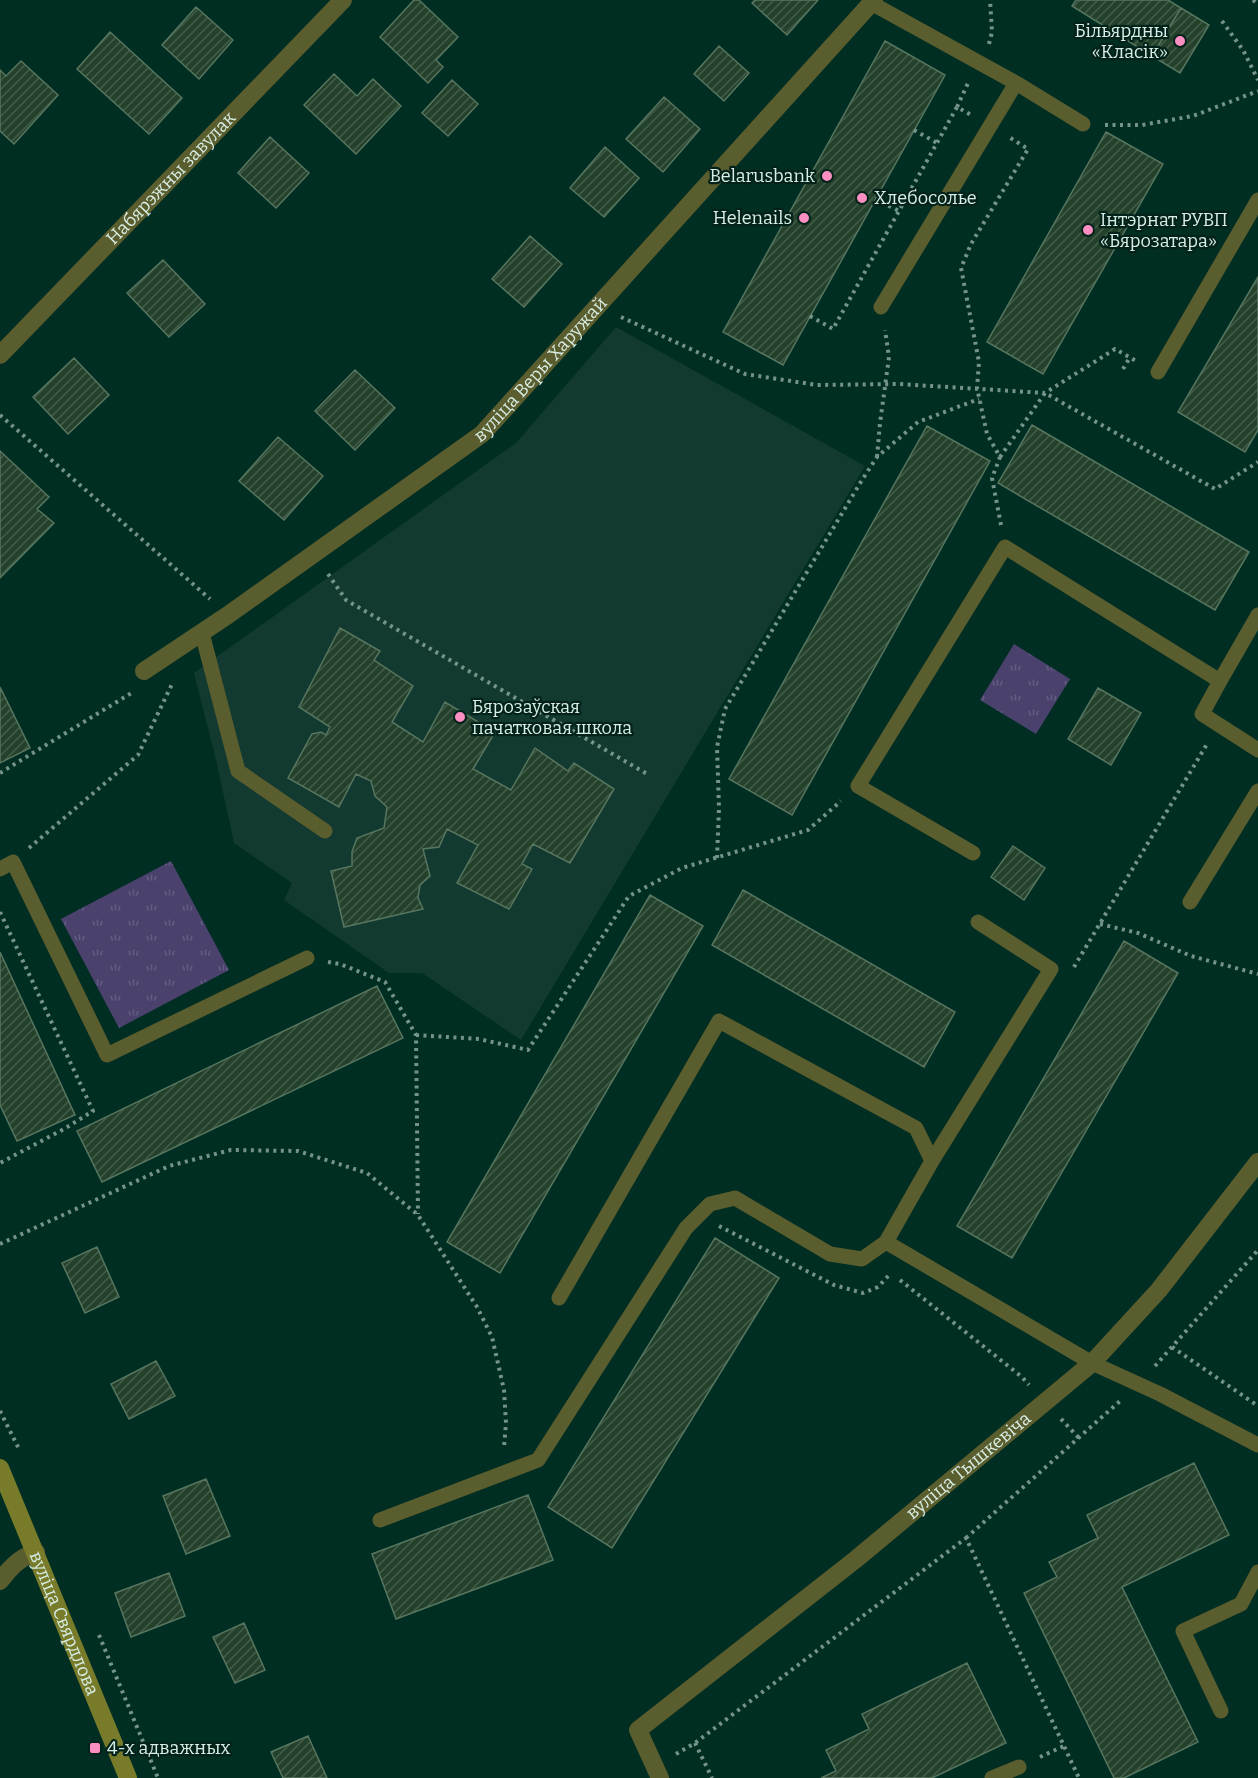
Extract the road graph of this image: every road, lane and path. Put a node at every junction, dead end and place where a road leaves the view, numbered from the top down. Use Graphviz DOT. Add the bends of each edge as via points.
graph roads {
  1 [pos="343,0"];
  2 [pos="990,0"];
  3 [pos="1253,0"];
  4 [pos="873,1"];
  5 [pos="1258,4"];
  6 [pos="1222,21"];
  7 [pos="983,66"];
  8 [pos="1258,80"];
  9 [pos="1016,82"];
  10 [pos="1258,91"];
  11 [pos="1083,124"];
  12 [pos="914,130"];
  13 [pos="937,143"];
  14 [pos="875,199"];
  15 [pos="1258,200"];
  16 [pos="899,212"];
  17 [pos="881,307"];
  18 [pos="617,316"];
  19 [pos="1115,349"];
  20 [pos="0,356"];
  21 [pos="1130,357"];
  22 [pos="1123,369"];
  23 [pos="1158,372"];
  24 [pos="885,385"];
  25 [pos="977,388"];
  26 [pos="1045,393"];
  27 [pos="979,399"];
  28 [pos="0,415"];
  29 [pos="877,457"];
  30 [pos="1000,457"];
  31 [pos="1258,462"];
  32 [pos="1005,548"];
  33 [pos="327,571"];
  34 [pos="228,615"];
  35 [pos="1258,615"];
  36 [pos="202,633"];
  37 [pos="178,672"];
  38 [pos="144,679"];
  39 [pos="1220,681"];
  40 [pos="1258,750"];
  41 [pos="0,773"];
  42 [pos="647,774"];
  43 [pos="858,786"];
  44 [pos="1258,790"];
  45 [pos="325,831"];
  46 [pos="974,853"];
  47 [pos="717,858"];
  48 [pos="7,865"];
  49 [pos="1190,902"];
  50 [pos="0,912"];
  51 [pos="978,922"];
  52 [pos="1100,924"];
  53 [pos="307,958"];
  54 [pos="1258,974"];
  55 [pos="416,1035"];
  56 [pos="932,1161"];
  57 [pos="1258,1162"];
  58 [pos="0,1163"];
  59 [pos="418,1215"];
  60 [pos="716,1225"];
  61 [pos="886,1242"];
  62 [pos="0,1244"];
  63 [pos="560,1298"];
  64 [pos="1172,1347"];
  65 [pos="1092,1363"];
  66 [pos="1045,1402"];
  67 [pos="1258,1406"];
  68 [pos="1258,1445"];
  69 [pos="0,1468"];
  70 [pos="492,1478"];
  71 [pos="380,1520"];
  72 [pos="36,1552"];
  73 [pos="1258,1572"];
  74 [pos="0,1581"];
  75 [pos="1221,1710"];
  76 [pos="695,1743"];
  77 [pos="1019,1767"];
  78 [pos="657,1772"];
  79 [pos="128,1778"];
  80 [pos="712,1778"];
  81 [pos="992,1778"];
  82 [pos="1079,1778"];
  1 -- 20 [label="street, Набярэжны завулак"];
  2 -- 7 [label="path" via="992,32"];
  3 -- 5 [label="path"];
  4 -- 7 [label="lane"];
  4 -- 34 [label="street, вуліца Веры Харужай" via="482,434"];
  6 -- 8 [label="path"];
  7 -- 9 [label="lane"];
  9 -- 11 [label="lane"];
  9 -- 17 [label="lane"];
  10 -- 11 [label="path" via="1193,116 1142,125"];
  12 -- 13 [label="path"];
  14 -- 16 [label="path"];
  15 -- 23 [label="lane"];
  17 -- 24 [label="path" via="890,357"];
  18 -- 24 [label="path" via="745,374 817,385"];
  19 -- 26 [label="path"];
  21 -- 22 [label="path"];
  24 -- 25 [label="path"];
  24 -- 29 [label="path"];
  25 -- 26 [label="path"];
  25 -- 27 [label="path"];
  26 -- 30 [label="path"];
  26 -- 31 [label="path" via="1215,489"];
  27 -- 29 [label="path" via="918,422"];
  27 -- 30 [label="path" via="987,434"];
  28 -- 34 [label="path"];
  29 -- 47 [label="path" via="725,709 717,747"];
  30 -- 32 [label="path" via="992,478"];
  32 -- 39 [label="lane"];
  32 -- 43 [label="lane"];
  33 -- 42 [label="path" via="346,600"];
  34 -- 36 [label="street, вуліца Веры Харужай"];
  35 -- 39 [label="lane"];
  36 -- 38 [label="street, вуліца Веры Харужай"];
  36 -- 45 [label="lane" via="238,771"];
  37 -- 48 [label="path" via="138,755"];
  38 -- 41 [label="path"];
  39 -- 40 [label="lane" via="1202,714"];
  43 -- 46 [label="lane"];
  43 -- 47 [label="path" via="808,830"];
  44 -- 49 [label="lane"];
  47 -- 55 [label="path" via="682,868 629,896 528,1050 479,1039"];
  48 -- 53 [label="lane" via="107,1055"];
  50 -- 58 [label="path" via="93,1111"];
  51 -- 56 [label="lane" via="1051,969"];
  52 -- 54 [label="path" via="1138,933 1191,956"];
  53 -- 55 [label="path" via="340,964 385,982"];
  55 -- 59 [label="path"];
  56 -- 61 [label="lane"];
  56 -- 63 [label="lane" via="916,1128 719,1021"];
  57 -- 65 [label="street, вуліца Тышкевіча" via="1159,1290"];
  59 -- 62 [label="path" via="367,1173 298,1151 231,1150 169,1166"];
  59 -- 70 [label="path" via="492,1337 504,1390 506,1423 504,1451"];
  60 -- 66 [label="path" via="834,1285 863,1293 878,1287 891,1273 1022,1377"];
  61 -- 65 [label="lane"];
  61 -- 70 [label="lane" via="862,1259 830,1254 735,1198 710,1204 686,1228 538,1460"];
  64 -- 67 [label="path"];
  65 -- 66 [label="street, вуліца Тышкевіча"];
  65 -- 68 [label="lane"];
  66 -- 78 [label="street, вуліца Тышкевіча" via="855,1560 638,1730"];
  69 -- 72 [label="street, вуліца Свярдлова"];
  70 -- 71 [label="lane"];
  72 -- 74 [label="street" via="24,1556"];
  72 -- 79 [label="street, вуліца Свярдлова"];
  73 -- 75 [label="lane" via="1241,1604 1184,1631"];
  76 -- 78 [label="path"];
  76 -- 80 [label="path"];
  76 -- 82 [label="path" via="966,1538"];
  77 -- 81 [label="lane"];
}
